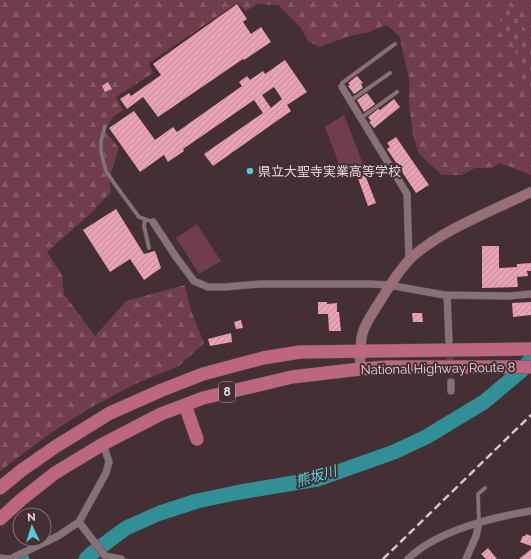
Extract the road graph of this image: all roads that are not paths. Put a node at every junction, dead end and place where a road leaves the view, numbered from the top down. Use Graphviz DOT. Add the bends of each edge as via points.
graph roads {
  1 [pos="395,44"];
  2 [pos="390,73"];
  3 [pos="342,87"];
  4 [pos="398,92"];
  5 [pos="350,101"];
  6 [pos="361,118"];
  7 [pos="105,126"];
  8 [pos="531,192"];
  9 [pos="145,219"];
  10 [pos="153,222"];
  11 [pos="149,248"];
  12 [pos="408,262"];
  13 [pos="389,286"];
  14 [pos="531,294"];
  15 [pos="447,295"];
  16 [pos="449,341"];
  17 [pos="531,349"];
  18 [pos="360,350"];
  19 [pos="531,367"];
  20 [pos="360,369"];
  21 [pos="451,382"];
  22 [pos="451,390"];
  23 [pos="184,405"];
  24 [pos="197,439"];
  25 [pos="102,444"];
  26 [pos="0,488"];
  27 [pos="485,488"];
  28 [pos="531,511"];
  29 [pos="0,519"];
  30 [pos="79,522"];
  31 [pos="479,523"];
  32 [pos="0,558"];
  33 [pos="122,559"];
  34 [pos="408,559"];
  35 [pos="466,559"];
  1 -- 3 [label="lane" via="342,83"];
  2 -- 5 [label="lane"];
  3 -- 5 [label="street"];
  4 -- 6 [label="lane"];
  5 -- 6 [label="street"];
  6 -- 12 [label="street" via="407,194"];
  7 -- 9 [label="lane" via="101,152 106,171 139,217"];
  8 -- 12 [label="street" via="452,230"];
  9 -- 10 [label="lane"];
  9 -- 11 [label="lane"];
  10 -- 13 [label="street" via="194,281 208,287 260,284"];
  12 -- 13 [label="street"];
  13 -- 15 [label="street"];
  13 -- 18 [label="street" via="362,334"];
  14 -- 15 [label="street"];
  15 -- 16 [label="street"];
  17 -- 18 [label="highway, National Highway Route 8 / 8"];
  18 -- 20 [label="street"];
  18 -- 26 [label="highway, National Highway Route 8 / 8" via="300,352 263,358 203,374 110,413 55,447"];
  19 -- 20 [label="highway, National Highway Route 8 / 8"];
  20 -- 23 [label="highway, National Highway Route 8 / 8" via="292,377"];
  21 -- 22 [label="street"];
  23 -- 24 [label="highway"];
  23 -- 25 [label="highway, National Highway Route 8 / 8"];
  25 -- 29 [label="highway, National Highway Route 8 / 8" via="55,472"];
  25 -- 30 [label="street" via="109,462 106,473"];
  27 -- 31 [label="lane" via="478,494"];
  28 -- 31 [label="street"];
  30 -- 32 [label="street" via="58,536 10,559"];
  30 -- 33 [label="street" via="104,556"];
  31 -- 34 [label="street" via="432,541"];
  31 -- 35 [label="street"];
}
